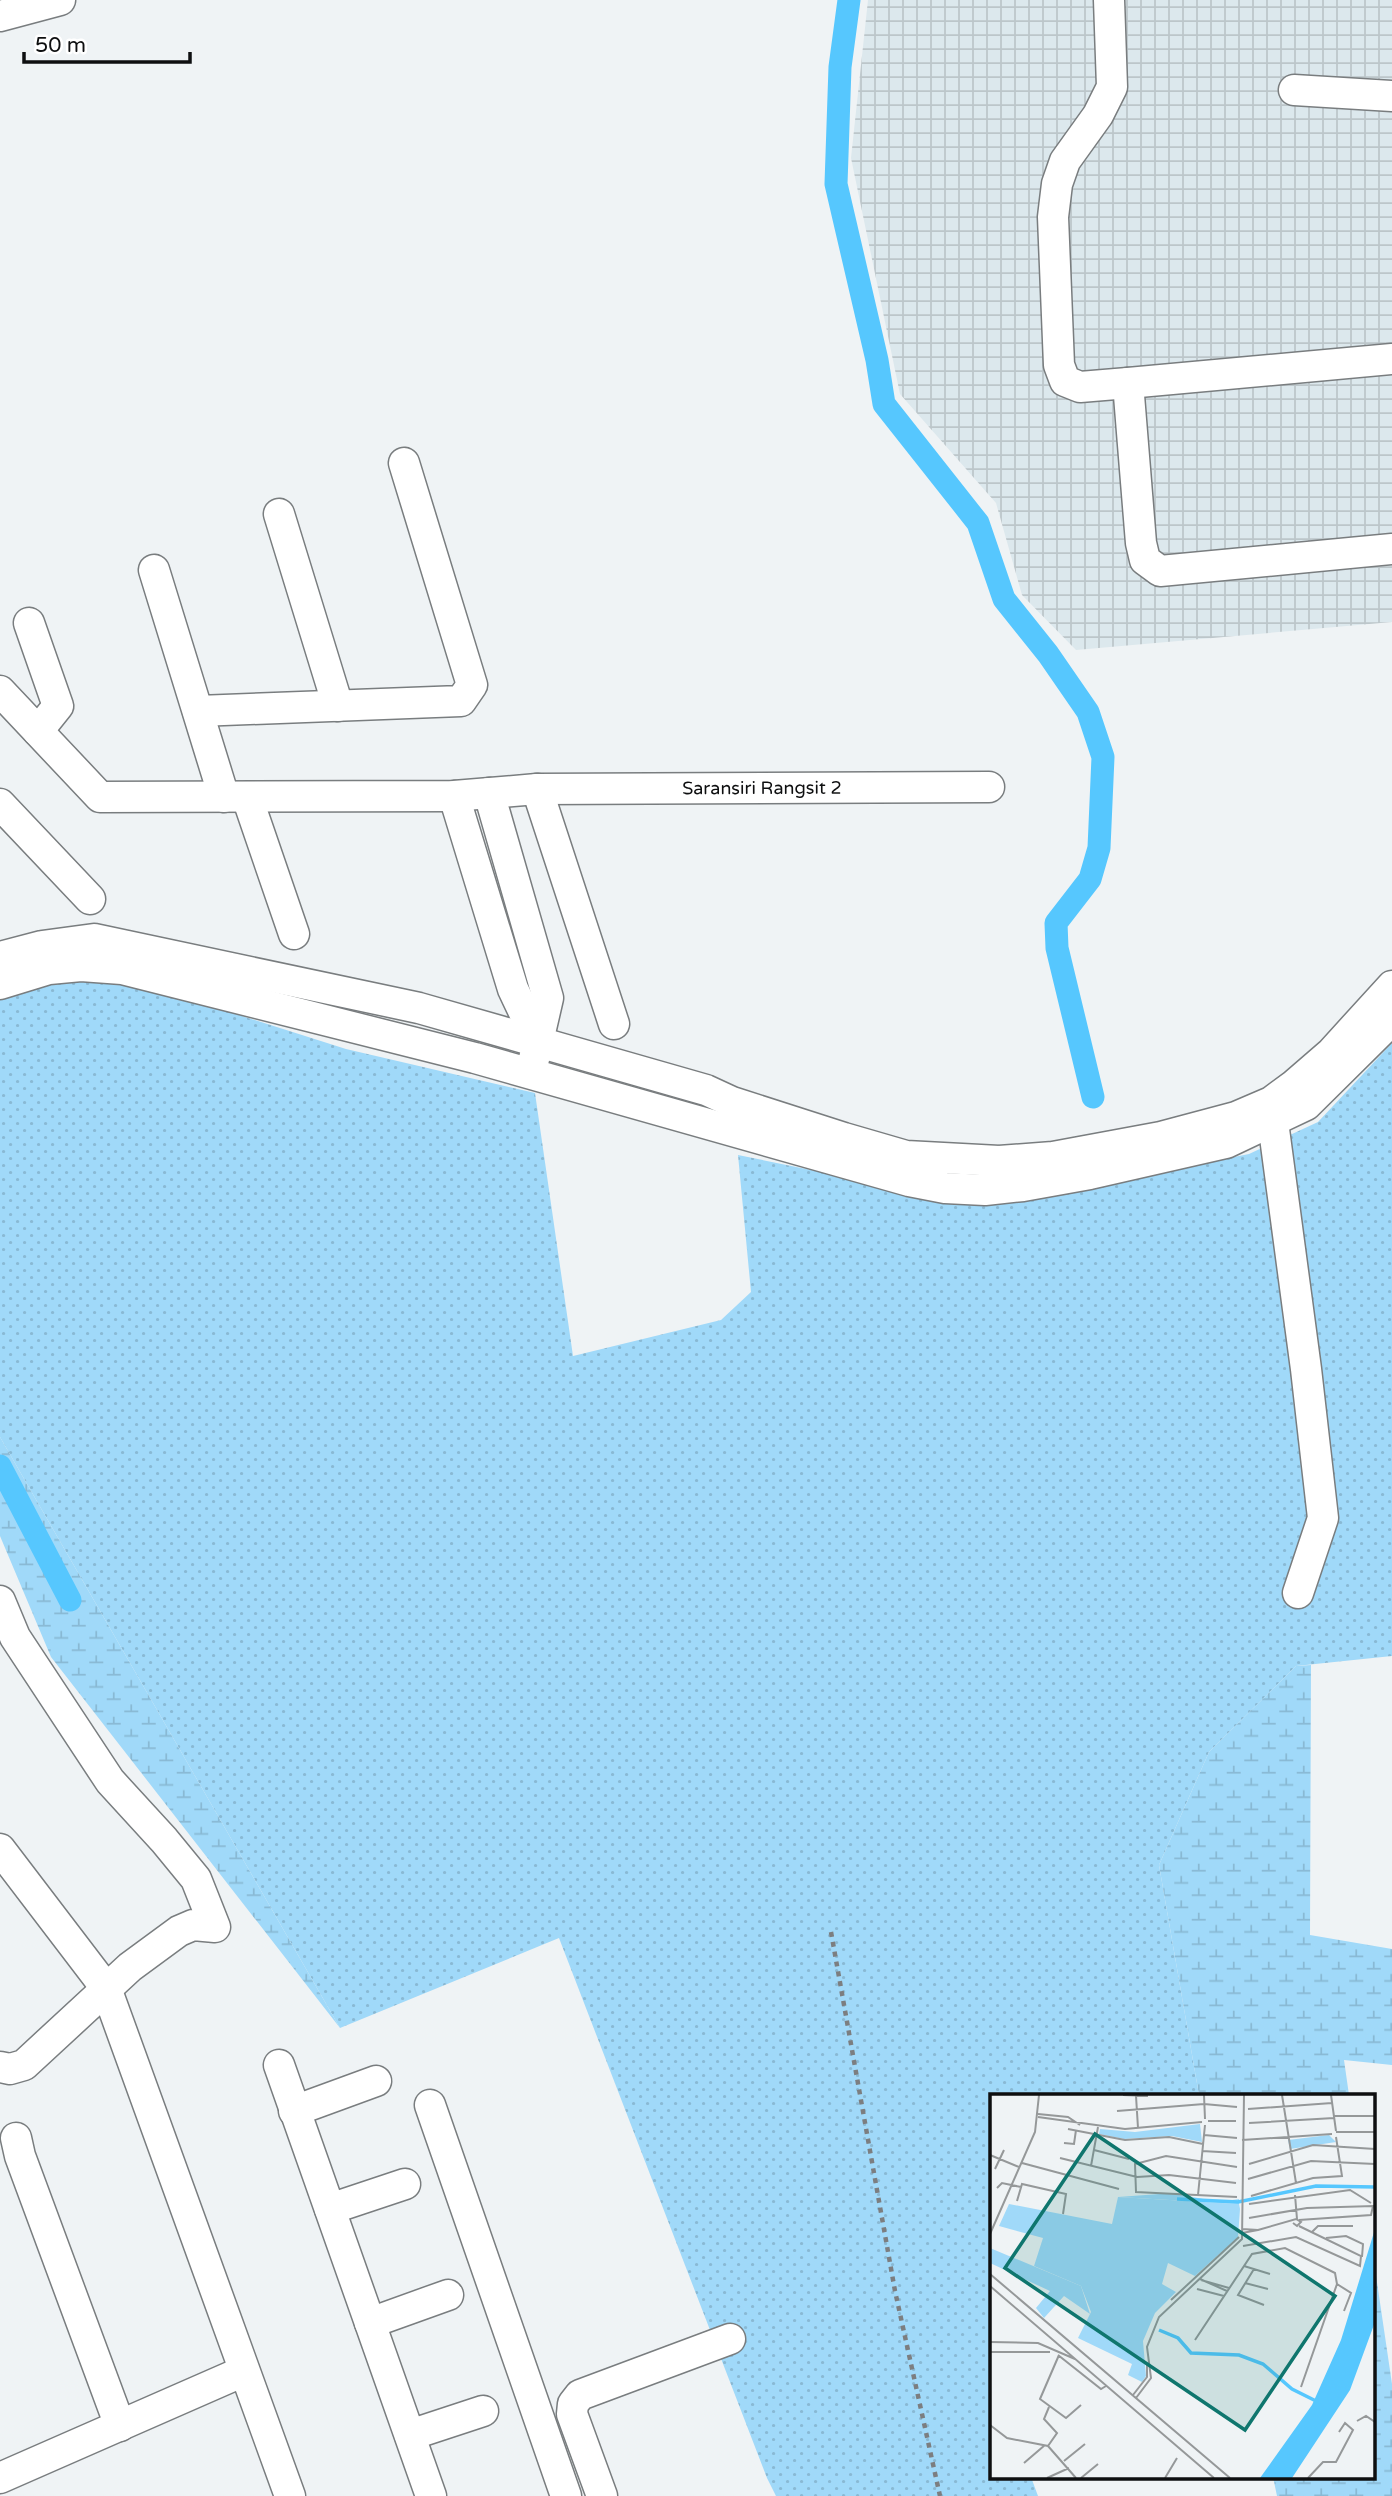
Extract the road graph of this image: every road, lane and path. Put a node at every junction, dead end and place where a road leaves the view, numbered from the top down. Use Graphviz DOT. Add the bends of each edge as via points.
graph roads {
  1 [pos="60,0"];
  2 [pos="1109,0"];
  3 [pos="0,16"];
  4 [pos="1294,90"];
  5 [pos="1392,96"];
  6 [pos="1392,359"];
  7 [pos="1128,383"];
  8 [pos="404,463"];
  9 [pos="279,514"];
  10 [pos="1392,549"];
  11 [pos="155,570"];
  12 [pos="29,623"];
  13 [pos="0,691"];
  14 [pos="58,706"];
  15 [pos="338,706"];
  16 [pos="198,711"];
  17 [pos="38,731"];
  18 [pos="85,780"];
  19 [pos="989,787"];
  20 [pos="537,789"];
  21 [pos="489,793"];
  22 [pos="454,796"];
  23 [pos="235,797"];
  24 [pos="0,804"];
  25 [pos="90,899"];
  26 [pos="294,934"];
  27 [pos="3,971"];
  28 [pos="1392,986"];
  29 [pos="354,993"];
  30 [pos="1392,1020"];
  31 [pos="614,1024"];
  32 [pos="348,1026"];
  33 [pos="538,1042"];
  34 [pos="530,1074"];
  35 [pos="706,1090"];
  36 [pos="1273,1122"];
  37 [pos="707,1125"];
  38 [pos="1298,1593"];
  39 [pos="0,1601"];
  40 [pos="0,1849"];
  41 [pos="831,1932"];
  42 [pos="106,1988"];
  43 [pos="279,2064"];
  44 [pos="0,2067"];
  45 [pos="376,2081"];
  46 [pos="430,2105"];
  47 [pos="294,2111"];
  48 [pos="16,2138"];
  49 [pos="405,2184"];
  50 [pos="330,2209"];
  51 [pos="448,2295"];
  52 [pos="370,2323"];
  53 [pos="730,2340"];
  54 [pos="244,2371"];
  55 [pos="483,2411"];
  56 [pos="120,2426"];
  57 [pos="410,2435"];
  58 [pos="0,2478"];
  59 [pos="7,2496"];
  60 [pos="290,2496"];
  61 [pos="431,2496"];
  62 [pos="566,2496"];
  63 [pos="601,2496"];
  64 [pos="940,2496"];
  1 -- 3 [label="street"];
  2 -- 7 [label="street" via="1112,87 1065,161 1057,184 1053,217 1059,365 1065,381 1080,387"];
  4 -- 5 [label="street"];
  6 -- 7 [label="street"];
  7 -- 10 [label="street" via="1144,560 1160,570"];
  8 -- 15 [label="street" via="472,685 461,701"];
  9 -- 15 [label="street"];
  11 -- 16 [label="street"];
  12 -- 14 [label="street"];
  13 -- 17 [label="street, Saransiri Rangsit 2"];
  14 -- 17 [label="street"];
  14 -- 18 [label="street"];
  15 -- 16 [label="street"];
  16 -- 23 [label="street"];
  17 -- 18 [label="street, Saransiri Rangsit 2"];
  18 -- 23 [label="street, Saransiri Rangsit 2" via="100,797"];
  19 -- 20 [label="street, Saransiri Rangsit 2"];
  20 -- 21 [label="street, Saransiri Rangsit 2"];
  20 -- 31 [label="street"];
  21 -- 22 [label="street, Saransiri Rangsit 2"];
  21 -- 33 [label="street" via="548,998"];
  22 -- 23 [label="street, Saransiri Rangsit 2"];
  22 -- 33 [label="street" via="513,989"];
  23 -- 26 [label="street"];
  24 -- 25 [label="street"];
  27 -- 29 [label="street" via="42,946 94,939"];
  27 -- 32 [label="street" via="81,966 122,969"];
  28 -- 35 [label="street" via="1331,1053 1271,1102 1236,1117 1161,1137 1053,1157 999,1161 906,1156"];
  29 -- 32 [label="street"];
  29 -- 33 [label="street"];
  30 -- 36 [label="street" via="1306,1105"];
  32 -- 34 [label="street"];
  33 -- 34 [label="street"];
  33 -- 35 [label="street"];
  34 -- 37 [label="street"];
  35 -- 37 [label="street"];
  36 -- 37 [label="street" via="1226,1143 1090,1174 985,1190 909,1181"];
  36 -- 38 [label="street" via="1323,1518"];
  39 -- 42 [label="street" via="15,1637 110,1781 196,1879 215,1927 193,1925 179,1931"];
  40 -- 42 [label="street"];
  41 -- 64 [label="path" via="895,2291"];
  42 -- 44 [label="street" via="23,2065"];
  42 -- 54 [label="street"];
  43 -- 47 [label="street"];
  45 -- 47 [label="street"];
  46 -- 62 [label="street"];
  47 -- 50 [label="street"];
  48 -- 56 [label="street"];
  49 -- 50 [label="street"];
  50 -- 52 [label="street"];
  51 -- 52 [label="street"];
  52 -- 57 [label="street"];
  53 -- 63 [label="street" via="580,2395 572,2414"];
  54 -- 56 [label="street"];
  54 -- 60 [label="street"];
  55 -- 57 [label="street"];
  56 -- 58 [label="street"];
  57 -- 61 [label="street"];
  58 -- 59 [label="street"];
}
